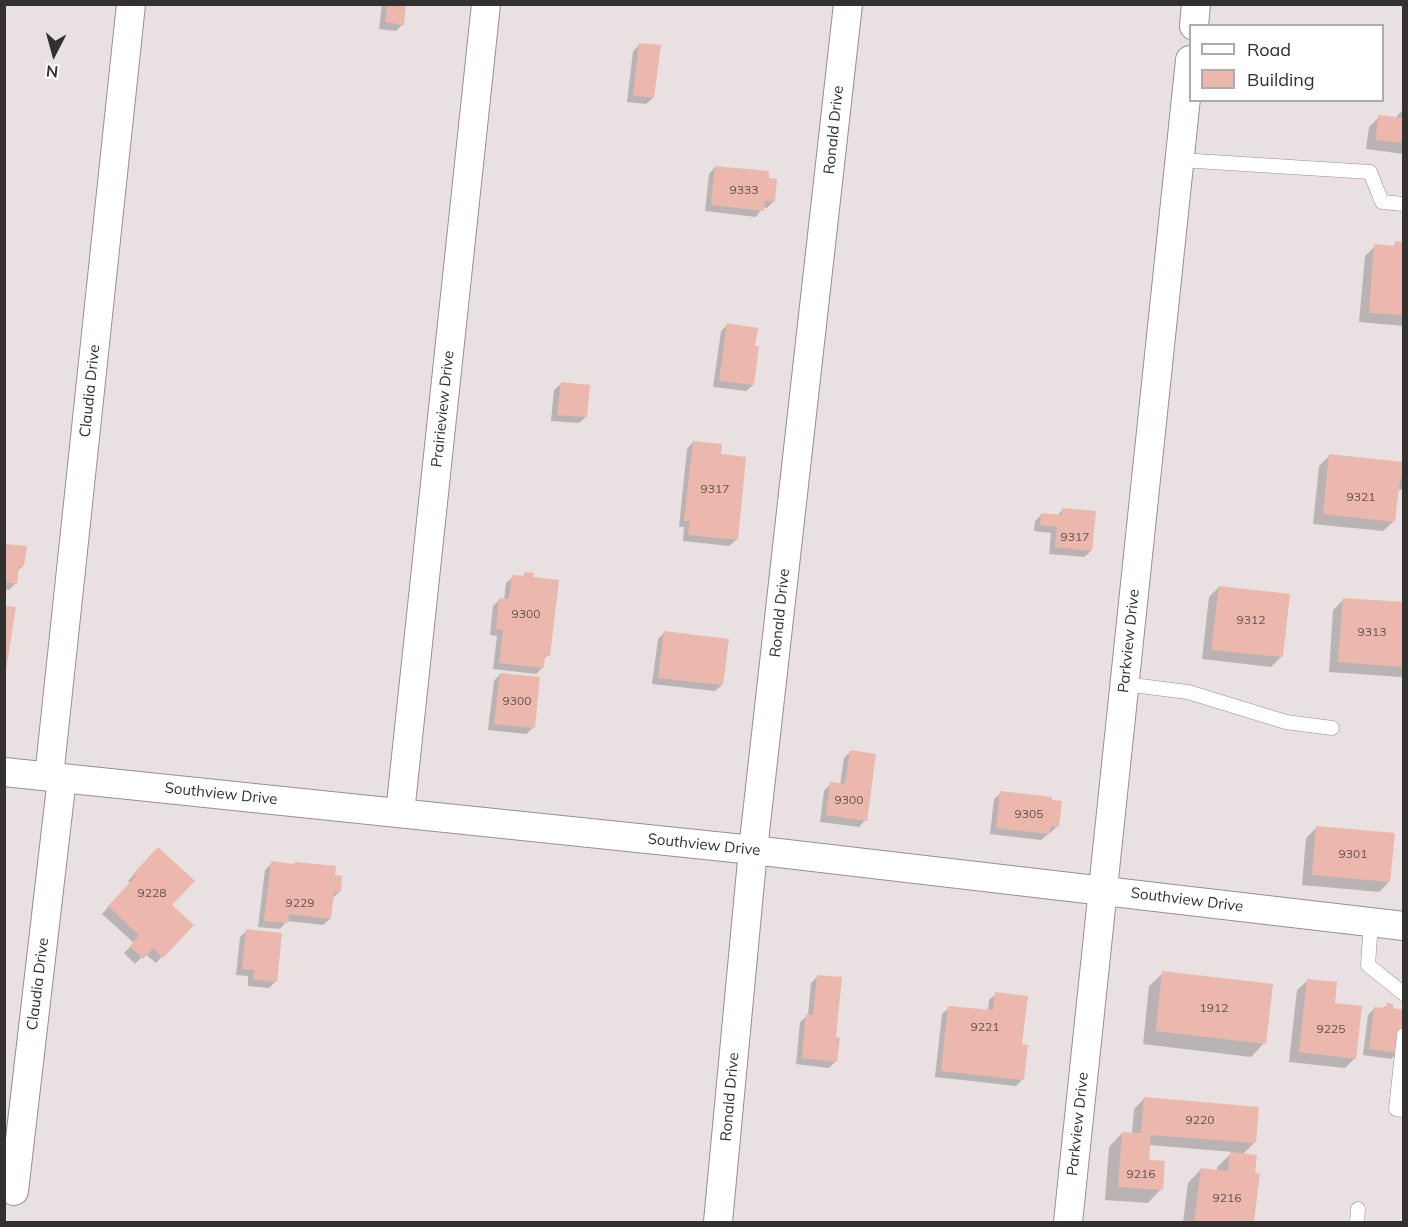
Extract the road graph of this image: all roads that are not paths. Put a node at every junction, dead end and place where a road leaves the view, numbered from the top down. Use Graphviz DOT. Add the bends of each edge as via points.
graph roads {
  1 [pos="131,4"];
  2 [pos="486,4"];
  3 [pos="848,4"];
  4 [pos="1196,4"];
  5 [pos="1194,24"];
  6 [pos="1189,78"];
  7 [pos="1180,160"];
  8 [pos="1404,204"];
  9 [pos="1125,684"];
  10 [pos="1332,728"];
  11 [pos="4,772"];
  12 [pos="56,777"];
  13 [pos="400,813"];
  14 [pos="753,850"];
  15 [pos="1102,890"];
  16 [pos="1371,922"];
  17 [pos="1404,926"];
  18 [pos="1404,994"];
  19 [pos="1404,1035"];
  20 [pos="1404,1110"];
  21 [pos="14,1191"];
  22 [pos="718,1222"];
  23 [pos="1068,1222"];
  1 -- 12 [label="street, Claudia Drive"];
  2 -- 13 [label="street, Prairieview Drive"];
  3 -- 14 [label="street, Ronald Drive"];
  4 -- 5 [label="street"];
  6 -- 7 [label="street, Parkview Drive"];
  7 -- 8 [label="lane" via="1370,172 1382,202"];
  7 -- 9 [label="street, Parkview Drive"];
  9 -- 10 [label="lane" via="1188,692 1286,722"];
  9 -- 15 [label="street, Parkview Drive"];
  11 -- 12 [label="street, Southview Drive"];
  12 -- 13 [label="street, Southview Drive"];
  12 -- 21 [label="street, Claudia Drive"];
  13 -- 14 [label="street, Southview Drive"];
  14 -- 15 [label="street, Southview Drive"];
  14 -- 22 [label="street, Ronald Drive"];
  15 -- 16 [label="street, Southview Drive"];
  15 -- 23 [label="street, Parkview Drive"];
  16 -- 17 [label="street, Southview Drive"];
  16 -- 18 [label="lane" via="1368,965"];
  19 -- 20 [label="lane" via="1396,1110"];
}
